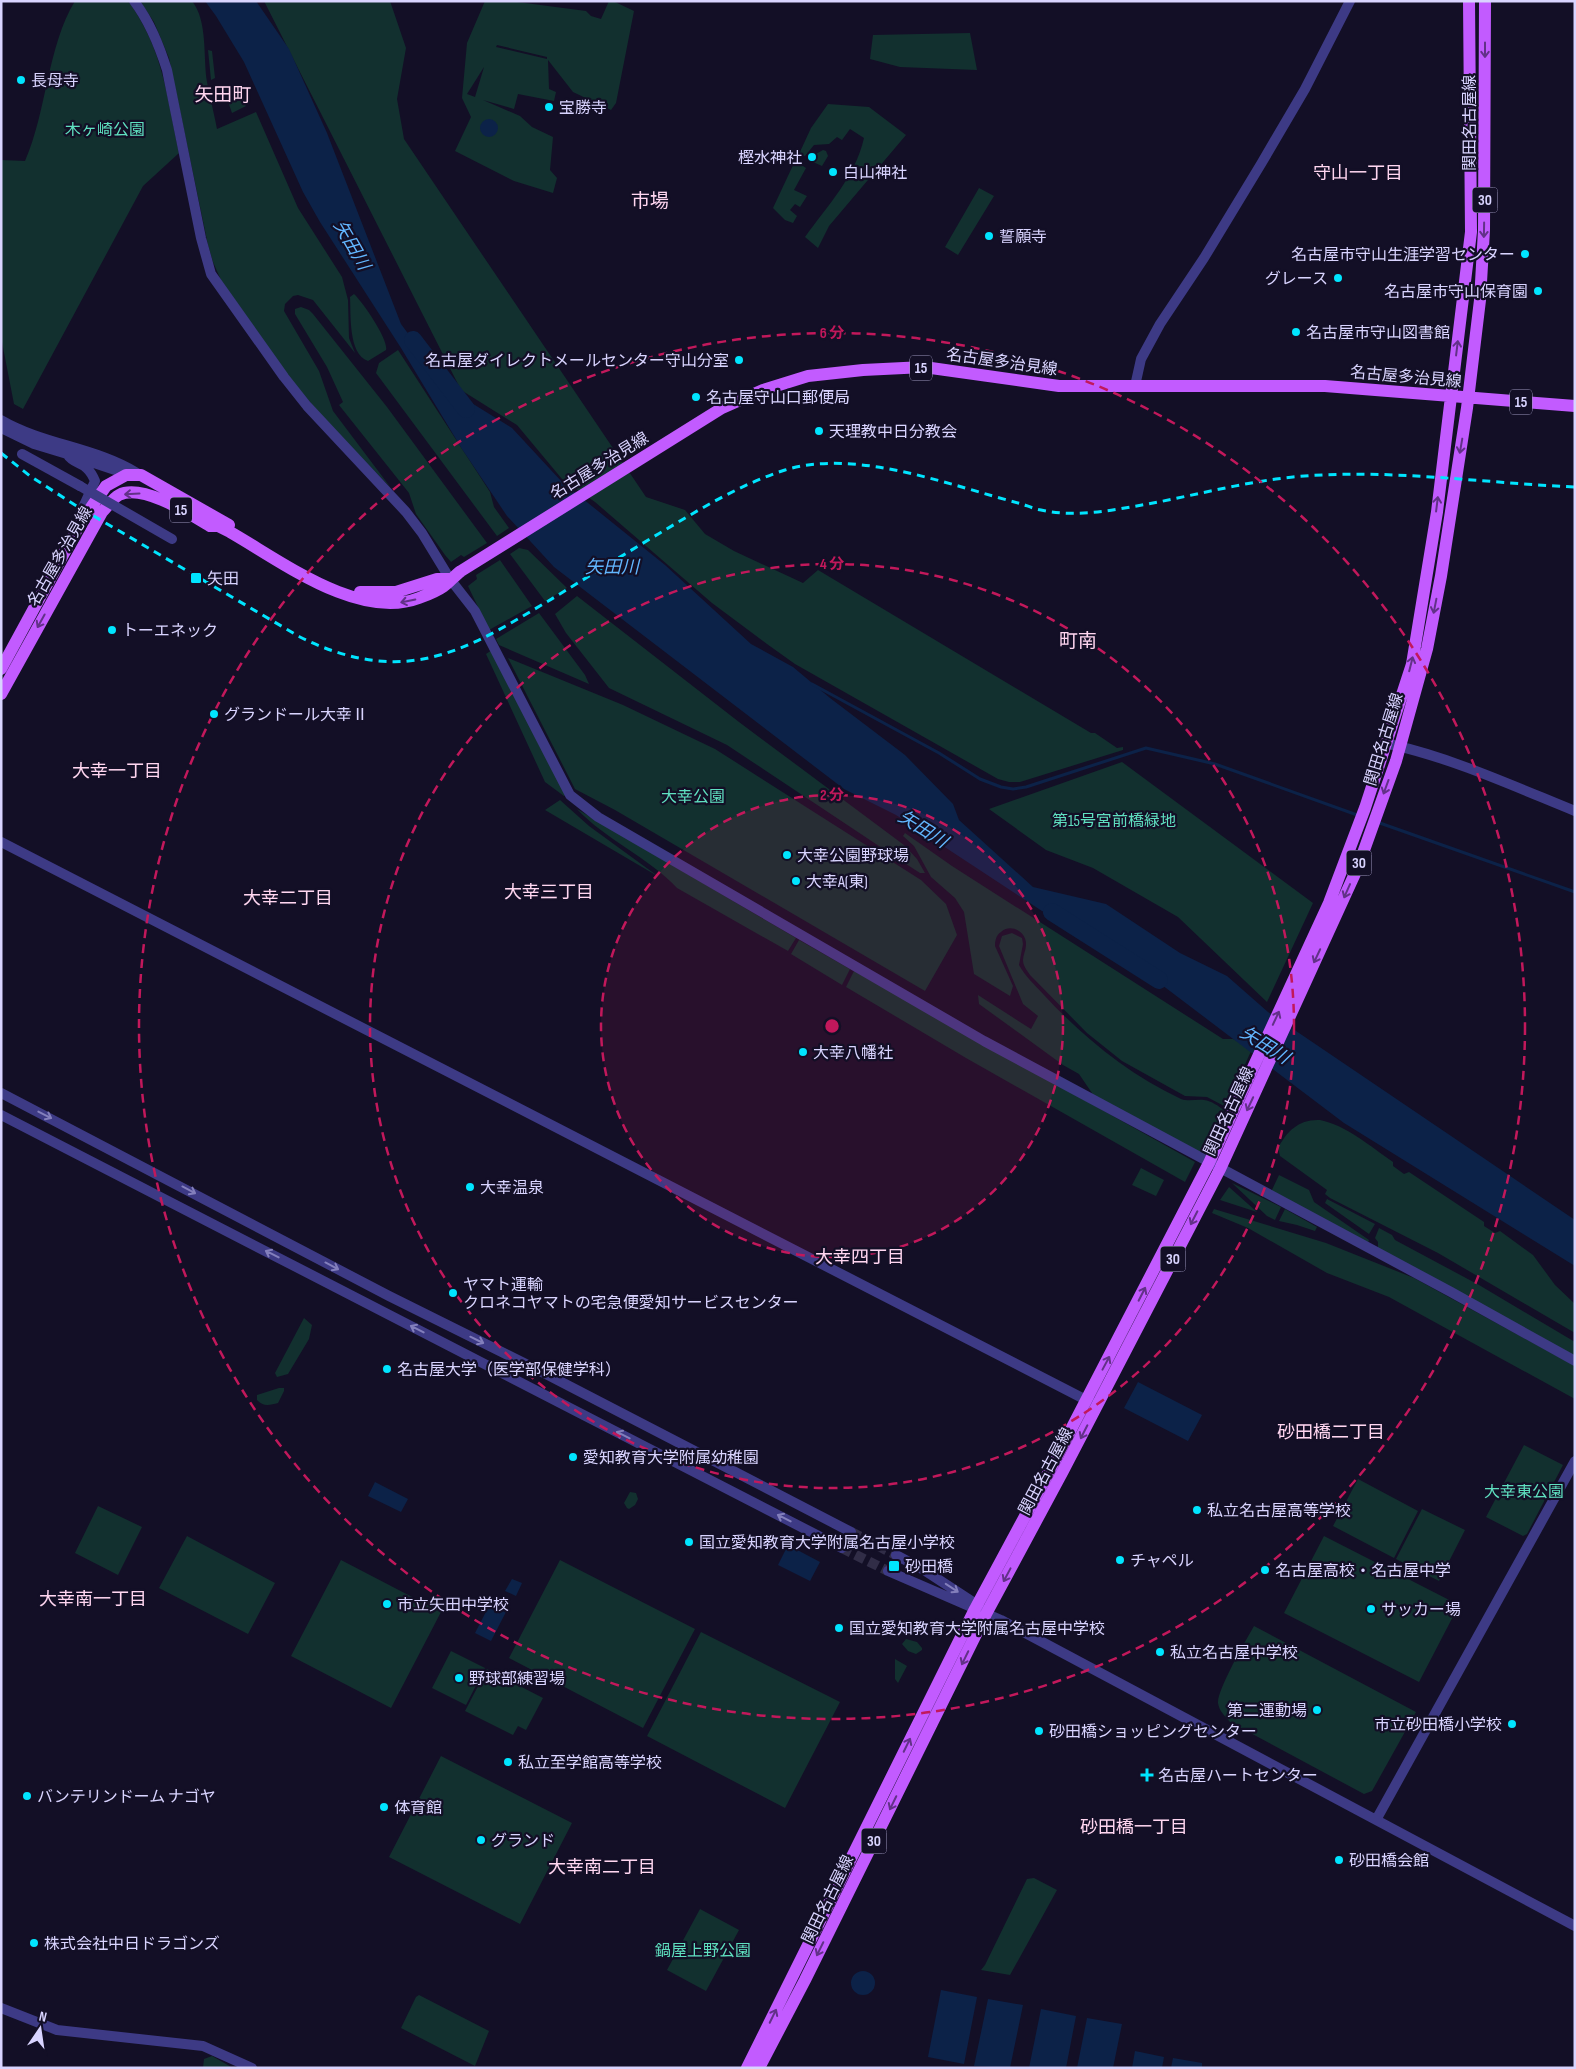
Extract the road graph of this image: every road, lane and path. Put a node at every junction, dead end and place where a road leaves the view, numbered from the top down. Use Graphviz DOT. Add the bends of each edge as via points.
graph roads {
  1 [pos="134,1"];
  2 [pos="1350,1"];
  3 [pos="1469,1"];
  4 [pos="1485,1"];
  5 [pos="1136,386"];
  6 [pos="1451,396"];
  7 [pos="1468,398"];
  8 [pos="1575,406"];
  9 [pos="1,420"];
  10 [pos="1,428"];
  11 [pos="22,454"];
  12 [pos="67,454"];
  13 [pos="136,475"];
  14 [pos="82,522"];
  15 [pos="218,526"];
  16 [pos="172,539"];
  17 [pos="454,576"];
  18 [pos="1,669"];
  19 [pos="1,694"];
  20 [pos="1386,744"];
  21 [pos="1400,747"];
  22 [pos="1371,810"];
  23 [pos="1575,811"];
  24 [pos="1,842"];
  25 [pos="1,1093"];
  26 [pos="1,1115"];
  27 [pos="1214,1166"];
  28 [pos="1575,1361"];
  29 [pos="1091,1403"];
  30 [pos="1575,1461"];
  31 [pos="851,1532"];
  32 [pos="842,1548"];
  33 [pos="896,1555"];
  34 [pos="888,1571"];
  35 [pos="981,1610"];
  36 [pos="1376,1820"];
  37 [pos="1575,1926"];
  38 [pos="1,2008"];
  39 [pos="252,2068"];
  40 [pos="747,2068"];
  41 [pos="759,2068"];
  1 -- 17 [label="street" via="158,43 167,70 211,274 306,406 406,512"];
  2 -- 5 [label="street" via="1305,89 1261,164 1157,328 1141,359"];
  6 -- 3 [label="main road, 関田名古屋線 / 30, one-way" via="1471,232"];
  4 -- 7 [label="main road, 関田名古屋線 / 30, one-way" via="1484,234"];
  5 -- 6 [label="main road, 名古屋多治見線 / 15" via="1325,386"];
  5 -- 17 [label="main road, 名古屋多治見線 / 15" via="1059,386 932,368 808,376 763,390 722,408"];
  6 -- 7 [label="main road, 名古屋多治見線 / 15"];
  20 -- 6 [label="main road, 関田名古屋線 / 30, one-way" via="1412,664"];
  7 -- 8 [label="main road, 名古屋多治見線 / 15"];
  7 -- 21 [label="main road, 関田名古屋線 / 30, one-way" via="1430,633"];
  9 -- 13 [label="street" via="33,435 123,464"];
  10 -- 12 [label="street" via="34,444"];
  11 -- 16 [label="street, bridge"];
  12 -- 13 [label="street"];
  12 -- 14 [label="street" via="85,465 95,481 80,514"];
  13 -- 14 [label="main road, 名古屋多治見線" via="106,486"];
  13 -- 15 [label="street"];
  13 -- 17 [label="main road, 名古屋多治見線 / 15" via="337,586 370,593 396,592"];
  14 -- 18 [label="main road, 名古屋多治見線"];
  17 -- 15 [label="main road, 名古屋多治見線 / 15, one-way" via="444,586 409,601 362,600 333,590"];
  15 -- 19 [label="main road, 名古屋多治見線 / 15, one-way" via="210,526 152,496 136,492 119,495 102,512"];
  17 -- 27 [label="street" via="570,795 598,817 975,1036"];
  20 -- 21 [label="street"];
  20 -- 22 [label="main road, 関田名古屋線 / 30"];
  21 -- 22 [label="main road, 関田名古屋線 / 30, one-way"];
  21 -- 23 [label="street"];
  22 -- 27 [label="main road, 関田名古屋線 / 30" via="1358,867"];
  24 -- 29 [label="street"];
  25 -- 31 [label="street, one-way"];
  32 -- 26 [label="street, one-way"];
  27 -- 28 [label="street"];
  27 -- 29 [label="main road, 関田名古屋線 / 30"];
  29 -- 35 [label="main road, 関田名古屋線 / 30"];
  30 -- 36 [label="street"];
  33 -- 35 [label="street, one-way" via="924,1570"];
  34 -- 35 [label="street"];
  35 -- 36 [label="street"];
  40 -- 35 [label="main road, 関田名古屋線 / 30, one-way"];
  35 -- 41 [label="main road, 関田名古屋線 / 30, one-way" via="805,1980"];
  36 -- 37 [label="street"];
  38 -- 39 [label="street" via="56,2030 203,2046"];
}
